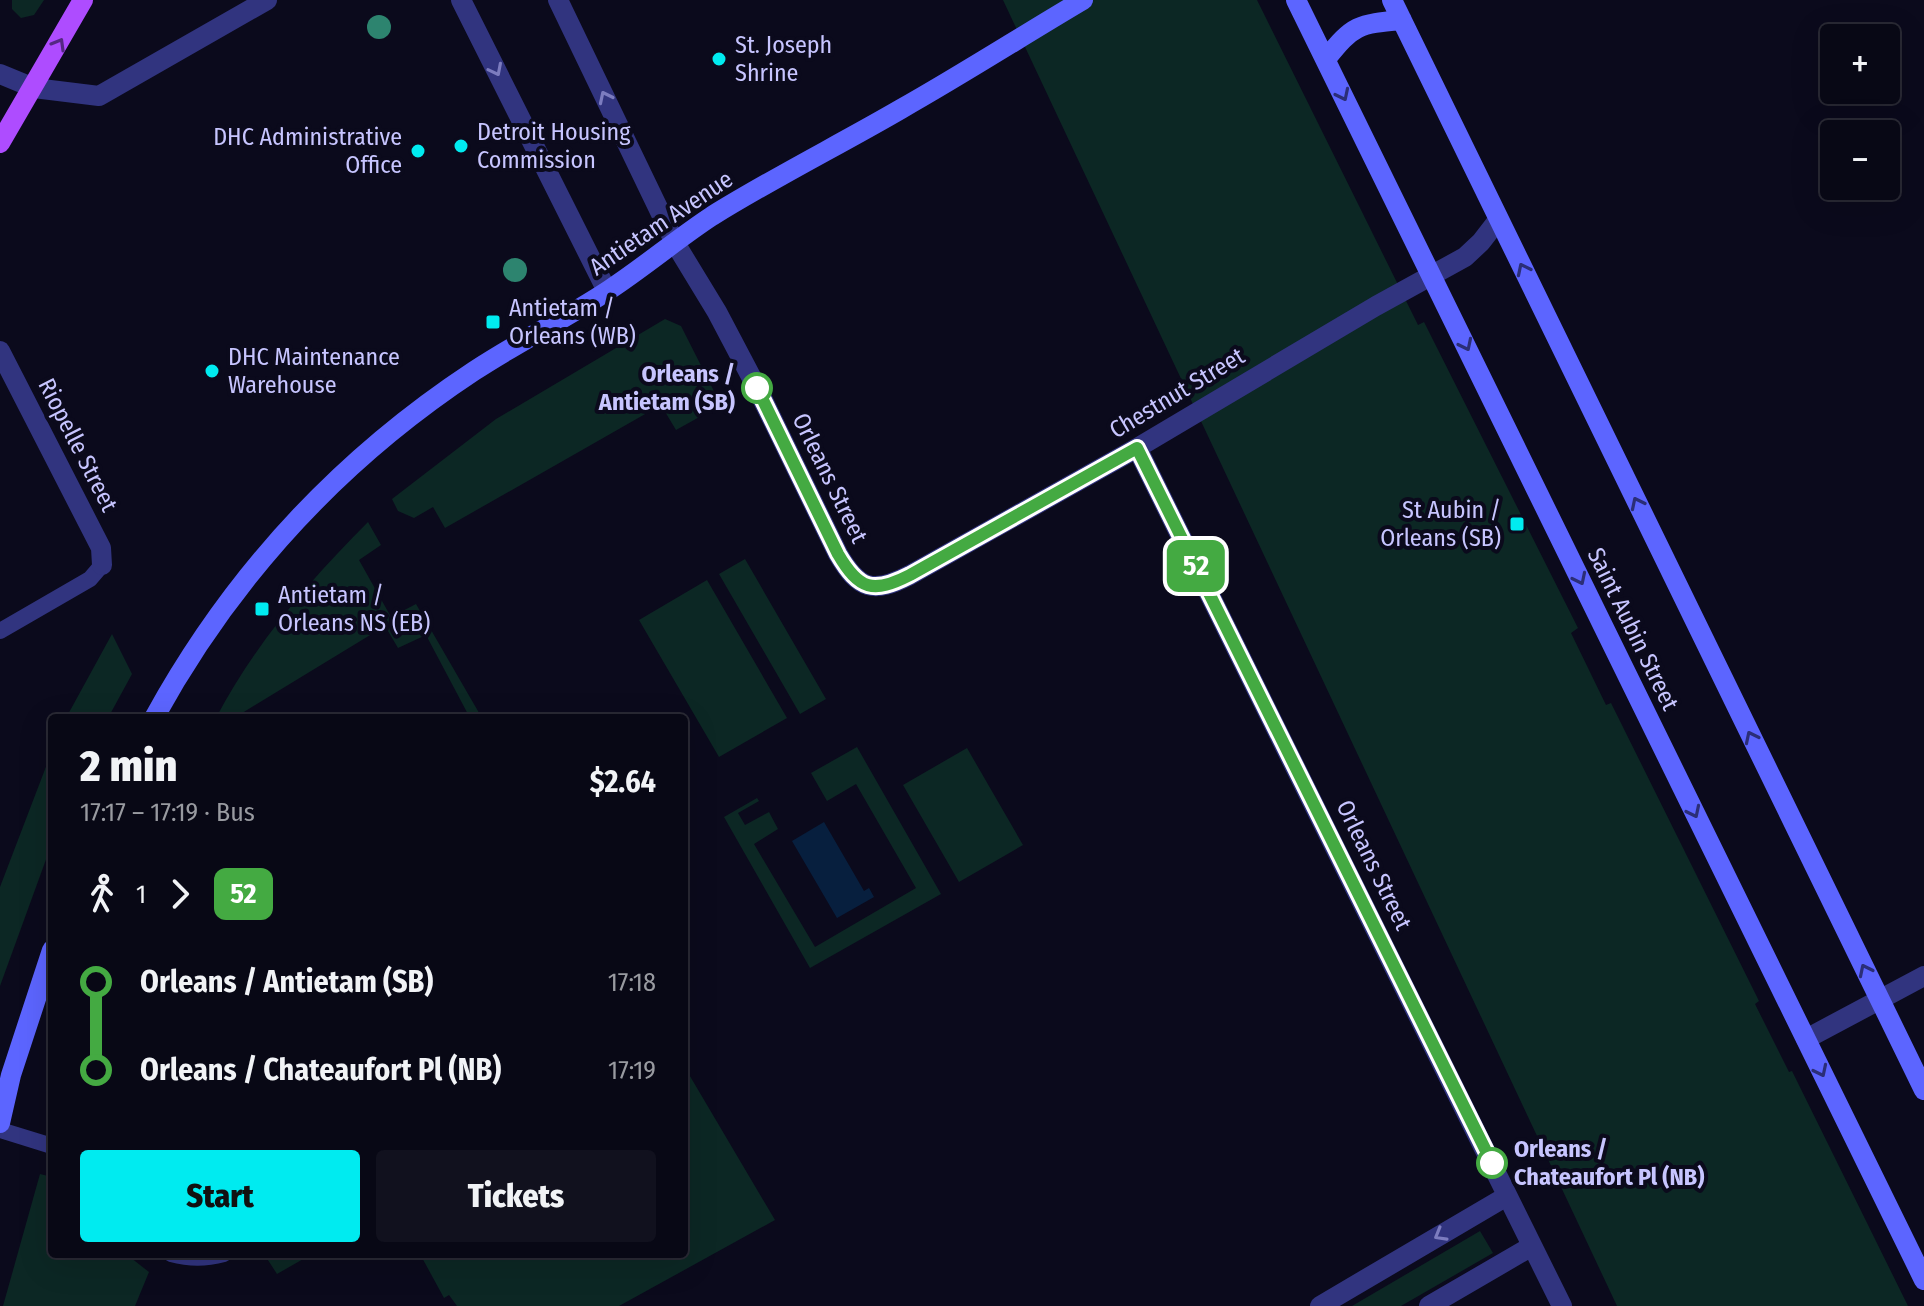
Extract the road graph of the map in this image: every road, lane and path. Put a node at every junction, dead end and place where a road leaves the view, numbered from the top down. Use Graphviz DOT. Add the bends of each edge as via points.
graph roads {
  1 [pos="83,0"];
  2 [pos="267,0"];
  3 [pos="461,0"];
  4 [pos="558,0"];
  5 [pos="1083,0"];
  6 [pos="1296,0"];
  7 [pos="1392,0"];
  8 [pos="1402,20"];
  9 [pos="1326,59"];
  10 [pos="0,74"];
  11 [pos="34,88"];
  12 [pos="0,143"];
  13 [pos="1498,220"];
  14 [pos="675,243"];
  15 [pos="1431,275"];
  16 [pos="607,291"];
  17 [pos="0,351"];
  18 [pos="1137,448"];
  19 [pos="102,565"];
  20 [pos="868,587"];
  21 [pos="0,631"];
  22 [pos="156,714"];
  23 [pos="48,962"];
  24 [pos="1924,976"];
  25 [pos="1880,1001"];
  26 [pos="1806,1039"];
  27 [pos="1924,1090"];
  28 [pos="0,1123"];
  29 [pos="0,1130"];
  30 [pos="48,1145"];
  31 [pos="1507,1196"];
  32 [pos="1532,1246"];
  33 [pos="185,1258"];
  34 [pos="210,1258"];
  35 [pos="1924,1280"];
  36 [pos="1320,1306"];
  37 [pos="1429,1306"];
  38 [pos="1562,1306"];
  11 -- 1 [label="main road, one-way"];
  2 -- 11 [label="street" via="99,96"];
  3 -- 16 [label="street, one-way"];
  14 -- 4 [label="street, Orleans Street, one-way"];
  5 -- 14 [label="main road, Antietam Avenue"];
  6 -- 9 [label="main road, Saint Aubin Street"];
  7 -- 8 [label="main road"];
  8 -- 9 [label="main road" via="1357,26"];
  8 -- 13 [label="main road"];
  9 -- 15 [label="main road, Saint Aubin Street, one-way"];
  10 -- 11 [label="street"];
  11 -- 12 [label="main road"];
  13 -- 15 [label="street, Chestnut Street" via="1465,257"];
  25 -- 13 [label="main road, one-way"];
  14 -- 16 [label="main road, Antietam Avenue"];
  14 -- 20 [label="street, Orleans Street" via="756,386 838,554 850,575"];
  15 -- 18 [label="street, Chestnut Street"];
  15 -- 26 [label="main road, Saint Aubin Street, one-way"];
  16 -- 22 [label="main road, Antietam Avenue" via="472,373 352,464 236,588"];
  17 -- 19 [label="street, Riopelle Street" via="101,548"];
  18 -- 20 [label="street, Chestnut Street" via="889,586"];
  18 -- 31 [label="street, Orleans Street"];
  19 -- 21 [label="lane" via="90,579"];
  23 -- 28 [label="main road"];
  24 -- 25 [label="street"];
  25 -- 26 [label="street"];
  25 -- 27 [label="main road"];
  26 -- 35 [label="main road, Saint Aubin Street, one-way"];
  29 -- 30 [label="lane"];
  31 -- 32 [label="street, Orleans Street"];
  31 -- 36 [label="street, one-way"];
  32 -- 37 [label="street"];
  32 -- 38 [label="street, Orleans Street"];
  33 -- 34 [label="lane"];
}
